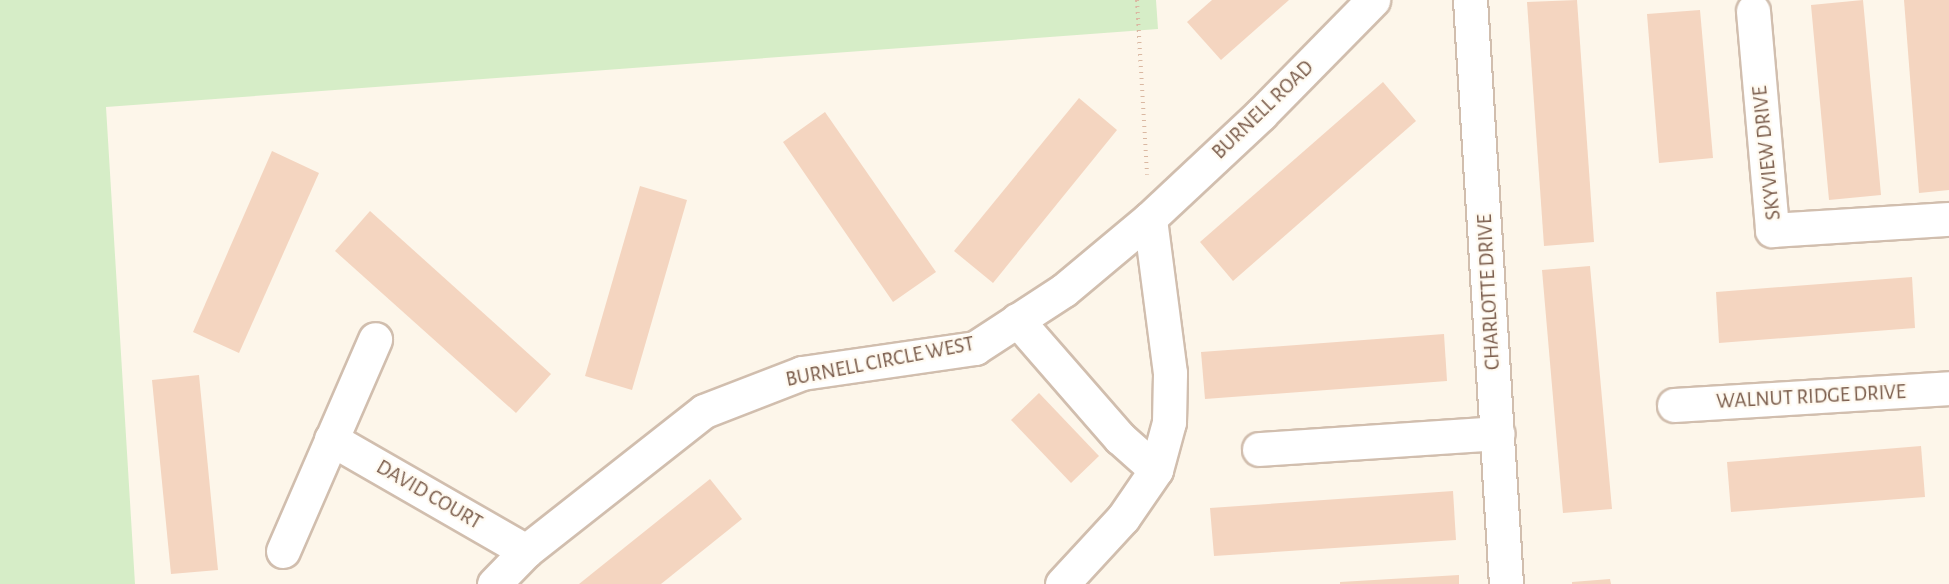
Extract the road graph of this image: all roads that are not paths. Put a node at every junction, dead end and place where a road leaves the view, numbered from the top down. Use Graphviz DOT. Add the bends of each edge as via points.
graph roads {
  1 [pos="1373,0"];
  2 [pos="1470,0"];
  3 [pos="1753,11"];
  4 [pos="1150,218"];
  5 [pos="1949,219"];
  6 [pos="1017,320"];
  7 [pos="375,339"];
  8 [pos="1949,388"];
  9 [pos="1674,405"];
  10 [pos="1497,433"];
  11 [pos="331,439"];
  12 [pos="1259,449"];
  13 [pos="1156,470"];
  14 [pos="283,551"];
  15 [pos="526,551"];
  16 [pos="494,584"];
  17 [pos="1062,584"];
  18 [pos="1506,584"];
  1 -- 4 [label="street, BURNELL ROAD" via="1261,114"];
  2 -- 10 [label="street, CHARLOTTE DRIVE"];
  3 -- 5 [label="street, SKYVIEW DRIVE" via="1772,230"];
  4 -- 6 [label="street, BURNELL CIRCLE WEST" via="1064,290"];
  4 -- 13 [label="street" via="1170,373 1169,422"];
  6 -- 13 [label="street" via="1120,438"];
  6 -- 15 [label="street, BURNELL CIRCLE WEST" via="975,348 802,373 704,411"];
  7 -- 11 [label="street"];
  8 -- 9 [label="street, WALNUT RIDGE DRIVE"];
  10 -- 12 [label="street"];
  10 -- 18 [label="street, CHARLOTTE DRIVE"];
  11 -- 14 [label="street"];
  11 -- 15 [label="street, DAVID COURT"];
  13 -- 17 [label="street" via="1123,518"];
  15 -- 16 [label="street, BURNELL CIRCLE WEST"];
}
